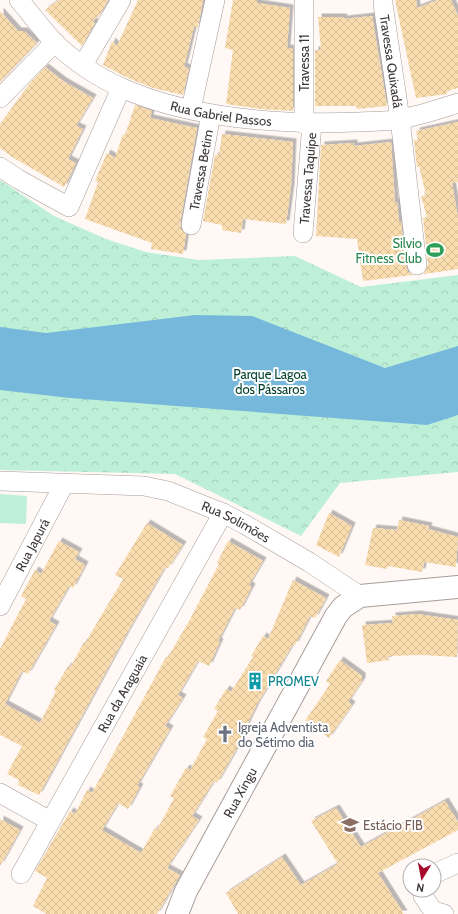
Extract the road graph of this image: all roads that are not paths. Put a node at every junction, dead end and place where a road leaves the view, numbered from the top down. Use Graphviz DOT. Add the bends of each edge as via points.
graph roads {
  1 [pos="19,0"];
  2 [pos="121,0"];
  3 [pos="215,0"];
  4 [pos="304,3"];
  5 [pos="383,4"];
  6 [pos="55,42"];
  7 [pos="83,65"];
  8 [pos="121,88"];
  9 [pos="0,98"];
  10 [pos="458,103"];
  11 [pos="191,109"];
  12 [pos="210,114"];
  13 [pos="400,120"];
  14 [pos="308,124"];
  15 [pos="0,167"];
  16 [pos="191,225"];
  17 [pos="303,233"];
  18 [pos="417,265"];
  19 [pos="0,481"];
  20 [pos="64,484"];
  21 [pos="223,513"];
  22 [pos="458,587"];
  23 [pos="360,596"];
  24 [pos="0,606"];
  25 [pos="0,793"];
  26 [pos="50,821"];
  27 [pos="458,863"];
  28 [pos="442,870"];
  29 [pos="21,874"];
  30 [pos="424,898"];
  31 [pos="458,912"];
  32 [pos="177,914"];
  33 [pos="444,914"];
  1 -- 6 [label="street, Rua Gabriel Passos"];
  2 -- 7 [label="street"];
  3 -- 11 [label="street"];
  4 -- 14 [label="street, Travessa 11"];
  5 -- 13 [label="street, Travessa Quixadá"];
  6 -- 7 [label="street, Rua Gabriel Passos"];
  6 -- 9 [label="street"];
  7 -- 8 [label="street, Rua Gabriel Passos"];
  8 -- 11 [label="street, Rua Gabriel Passos"];
  8 -- 15 [label="street" via="69,206"];
  10 -- 13 [label="street, Rua Gabriel Passos"];
  11 -- 12 [label="street, Rua Gabriel Passos"];
  12 -- 14 [label="street, Rua Gabriel Passos"];
  12 -- 16 [label="street, Travessa Betim"];
  13 -- 14 [label="street, Rua Gabriel Passos"];
  13 -- 18 [label="street, Travessa Quixadá"];
  14 -- 17 [label="street, Travessa Taquipe"];
  19 -- 20 [label="street, Rua Solimões"];
  20 -- 21 [label="street, Rua Solimões" via="144,486 168,491"];
  20 -- 24 [label="street, Rua Japurá"];
  21 -- 23 [label="street, Rua Solimões" via="309,562"];
  21 -- 26 [label="street, Rua da Araguaia"];
  22 -- 23 [label="street"];
  23 -- 32 [label="street, Rua Xingu" via="343,606 330,624 186,891"];
  25 -- 26 [label="street"];
  26 -- 29 [label="street, Rua da Araguaia"];
  27 -- 28 [label="street"];
  30 -- 33 [label="street" via="433,911"];
  31 -- 33 [label="street"];
}
